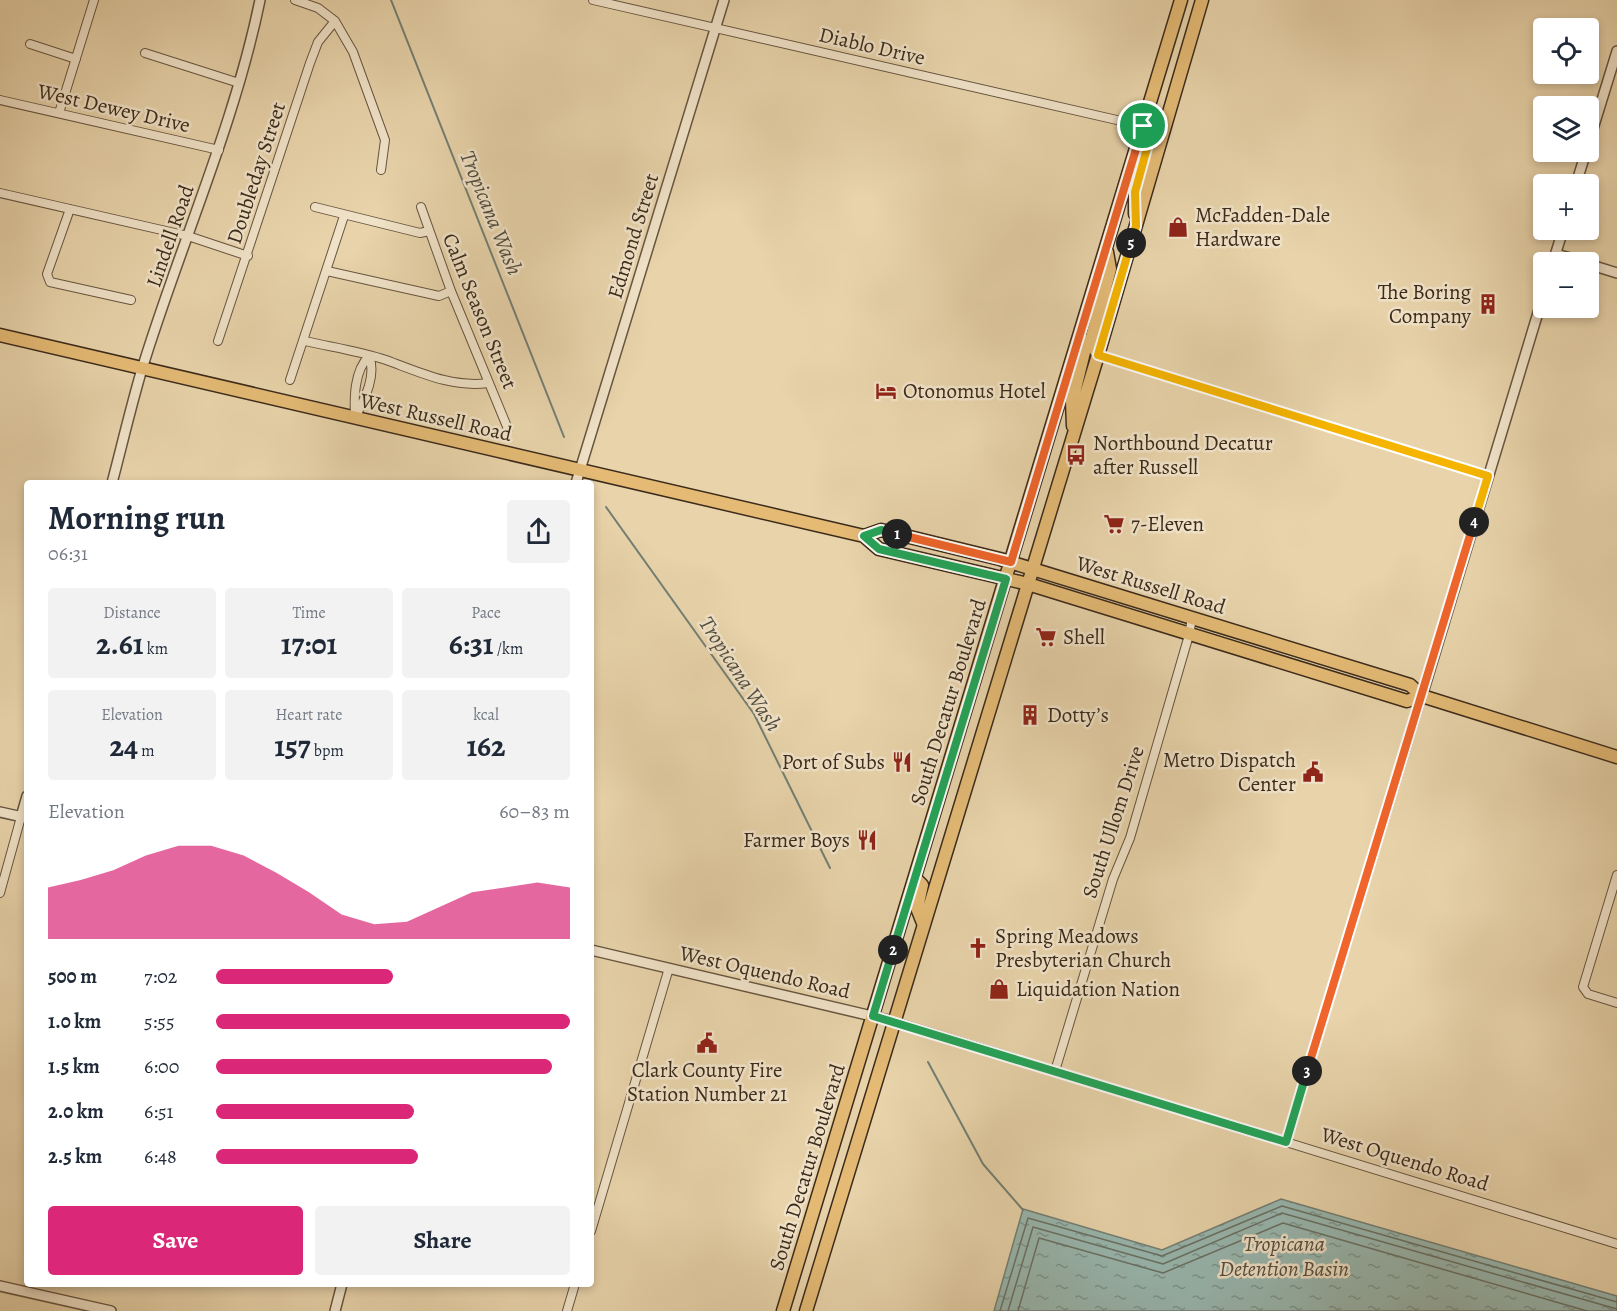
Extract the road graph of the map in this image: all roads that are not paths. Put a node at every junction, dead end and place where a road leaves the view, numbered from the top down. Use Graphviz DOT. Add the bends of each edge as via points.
graph roads {
  1 [pos="94,0"];
  2 [pos="260,0"];
  3 [pos="295,0"];
  4 [pos="593,0"];
  5 [pos="724,0"];
  6 [pos="1181,0"];
  7 [pos="1202,0"];
  8 [pos="335,21"];
  9 [pos="716,29"];
  10 [pos="30,44"];
  11 [pos="1617,51"];
  12 [pos="145,52"];
  13 [pos="76,59"];
  14 [pos="239,83"];
  15 [pos="0,100"];
  16 [pos="1599,109"];
  17 [pos="59,113"];
  18 [pos="1143,126"];
  19 [pos="219,150"];
  20 [pos="381,170"];
  21 [pos="0,193"];
  22 [pos="315,207"];
  23 [pos="421,207"];
  24 [pos="70,209"];
  25 [pos="344,216"];
  26 [pos="1136,226"];
  27 [pos="429,231"];
  28 [pos="188,236"];
  29 [pos="1107,248"];
  30 [pos="248,256"];
  31 [pos="1599,267"];
  32 [pos="327,271"];
  33 [pos="1617,273"];
  34 [pos="451,291"];
  35 [pos="131,300"];
  36 [pos="1536,318"];
  37 [pos="0,335"];
  38 [pos="1080,336"];
  39 [pos="218,341"];
  40 [pos="305,341"];
  41 [pos="1098,355"];
  42 [pos="369,356"];
  43 [pos="142,368"];
  44 [pos="290,380"];
  45 [pos="488,382"];
  46 [pos="355,418"];
  47 [pos="508,429"];
  48 [pos="1073,436"];
  49 [pos="1488,476"];
  50 [pos="578,477"];
  51 [pos="112,480"];
  52 [pos="594,480"];
  53 [pos="864,536"];
  54 [pos="1011,562"];
  55 [pos="1032,568"];
  56 [pos="1006,579"];
  57 [pos="1028,584"];
  58 [pos="1192,618"];
  59 [pos="1189,635"];
  60 [pos="1422,696"];
  61 [pos="1617,757"];
  62 [pos="0,812"];
  63 [pos="24,818"];
  64 [pos="1617,875"];
  65 [pos="915,878"];
  66 [pos="0,893"];
  67 [pos="923,923"];
  68 [pos="594,951"];
  69 [pos="669,968"];
  70 [pos="1617,1003"];
  71 [pos="873,1016"];
  72 [pos="893,1021"];
  73 [pos="1055,1071"];
  74 [pos="1286,1142"];
  75 [pos="594,1221"];
  76 [pos="1617,1244"];
  77 [pos="0,1286"];
  78 [pos="341,1287"];
  79 [pos="574,1287"];
  80 [pos="111,1311"];
  81 [pos="334,1311"];
  82 [pos="567,1311"];
  83 [pos="783,1311"];
  84 [pos="806,1311"];
  1 -- 13 [label="street"];
  2 -- 14 [label="street, Lindell Road"];
  3 -- 8 [label="street" via="318,8"];
  4 -- 9 [label="street, Diablo Drive"];
  5 -- 9 [label="street, Edmond Street"];
  6 -- 18 [label="main road, South Decatur Boulevard"];
  7 -- 26 [label="main road, South Decatur Boulevard"];
  8 -- 20 [label="street" via="353,52 385,140"];
  8 -- 30 [label="street, Doubleday Street" via="318,42 310,63"];
  9 -- 18 [label="street, Diablo Drive"];
  9 -- 50 [label="street, Edmond Street"];
  10 -- 13 [label="street"];
  11 -- 16 [label="street"];
  12 -- 14 [label="street"];
  13 -- 17 [label="street"];
  14 -- 19 [label="street, Lindell Road"];
  15 -- 17 [label="street, West Dewey Drive"];
  17 -- 19 [label="street, West Dewey Drive"];
  18 -- 26 [label="main road" via="1149,141 1135,192"];
  18 -- 29 [label="main road, South Decatur Boulevard"];
  19 -- 28 [label="street, Lindell Road"];
  21 -- 24 [label="street"];
  22 -- 25 [label="street"];
  23 -- 27 [label="street, Calm Season Street"];
  24 -- 28 [label="street"];
  24 -- 35 [label="street" via="47,274 50,282"];
  25 -- 27 [label="street" via="420,233"];
  25 -- 32 [label="street"];
  26 -- 41 [label="main road, South Decatur Boulevard"];
  27 -- 34 [label="street, Calm Season Street"];
  28 -- 30 [label="street"];
  28 -- 43 [label="street, Lindell Road"];
  29 -- 38 [label="main road, South Decatur Boulevard"];
  29 -- 41 [label="main road" via="1110,269 1091,341"];
  30 -- 39 [label="street, Doubleday Street"];
  31 -- 33 [label="street"];
  32 -- 34 [label="street" via="439,296"];
  32 -- 40 [label="street"];
  34 -- 45 [label="street, Calm Season Street"];
  36 -- 49 [label="street"];
  37 -- 43 [label="main road, West Russell Road"];
  38 -- 48 [label="main road" via="1085,348 1072,401"];
  38 -- 54 [label="main road, South Decatur Boulevard"];
  40 -- 42 [label="street"];
  40 -- 44 [label="street"];
  41 -- 48 [label="main road, South Decatur Boulevard"];
  41 -- 49 [label="street"];
  42 -- 45 [label="street" via="412,372 471,386"];
  42 -- 46 [label="street" via="362,363"];
  43 -- 46 [label="main road, West Russell Road"];
  43 -- 51 [label="street, Lindell Road"];
  45 -- 47 [label="street, Calm Season Street"];
  46 -- 50 [label="main road, West Russell Road"];
  48 -- 55 [label="main road, South Decatur Boulevard"];
  49 -- 60 [label="street"];
  52 -- 53 [label="main road, West Russell Road"];
  53 -- 54 [label="main road, West Russell Road" via="881,530"];
  53 -- 56 [label="main road, West Russell Road" via="879,549"];
  54 -- 55 [label="main road, West Russell Road"];
  54 -- 56 [label="main road, South Decatur Boulevard"];
  55 -- 57 [label="main road, South Decatur Boulevard"];
  55 -- 58 [label="main road, West Russell Road"];
  56 -- 57 [label="main road, West Russell Road"];
  56 -- 65 [label="main road, South Decatur Boulevard"];
  57 -- 59 [label="main road, West Russell Road"];
  57 -- 67 [label="main road, South Decatur Boulevard"];
  58 -- 59 [label="street, South Ullom Drive"];
  58 -- 60 [label="main road, West Russell Road" via="1410,685"];
  59 -- 60 [label="main road, West Russell Road" via="1407,701"];
  59 -- 73 [label="street, South Ullom Drive"];
  60 -- 61 [label="main road, West Russell Road"];
  60 -- 74 [label="street"];
  62 -- 63 [label="street"];
  63 -- 66 [label="street"];
  64 -- 70 [label="street" via="1583,987 1588,994"];
  65 -- 67 [label="main road" via="922,885 917,908"];
  65 -- 71 [label="main road, South Decatur Boulevard"];
  67 -- 72 [label="main road, South Decatur Boulevard"];
  68 -- 69 [label="street, West Oquendo Road"];
  69 -- 71 [label="street, West Oquendo Road"];
  69 -- 75 [label="street"];
  71 -- 72 [label="street, West Oquendo Road"];
  71 -- 83 [label="main road, South Decatur Boulevard"];
  72 -- 73 [label="street, West Oquendo Road"];
  72 -- 84 [label="main road, South Decatur Boulevard"];
  73 -- 74 [label="street, West Oquendo Road"];
  74 -- 76 [label="street, West Oquendo Road"];
  77 -- 80 [label="street"];
  78 -- 81 [label="street"];
  79 -- 82 [label="street"];
}
